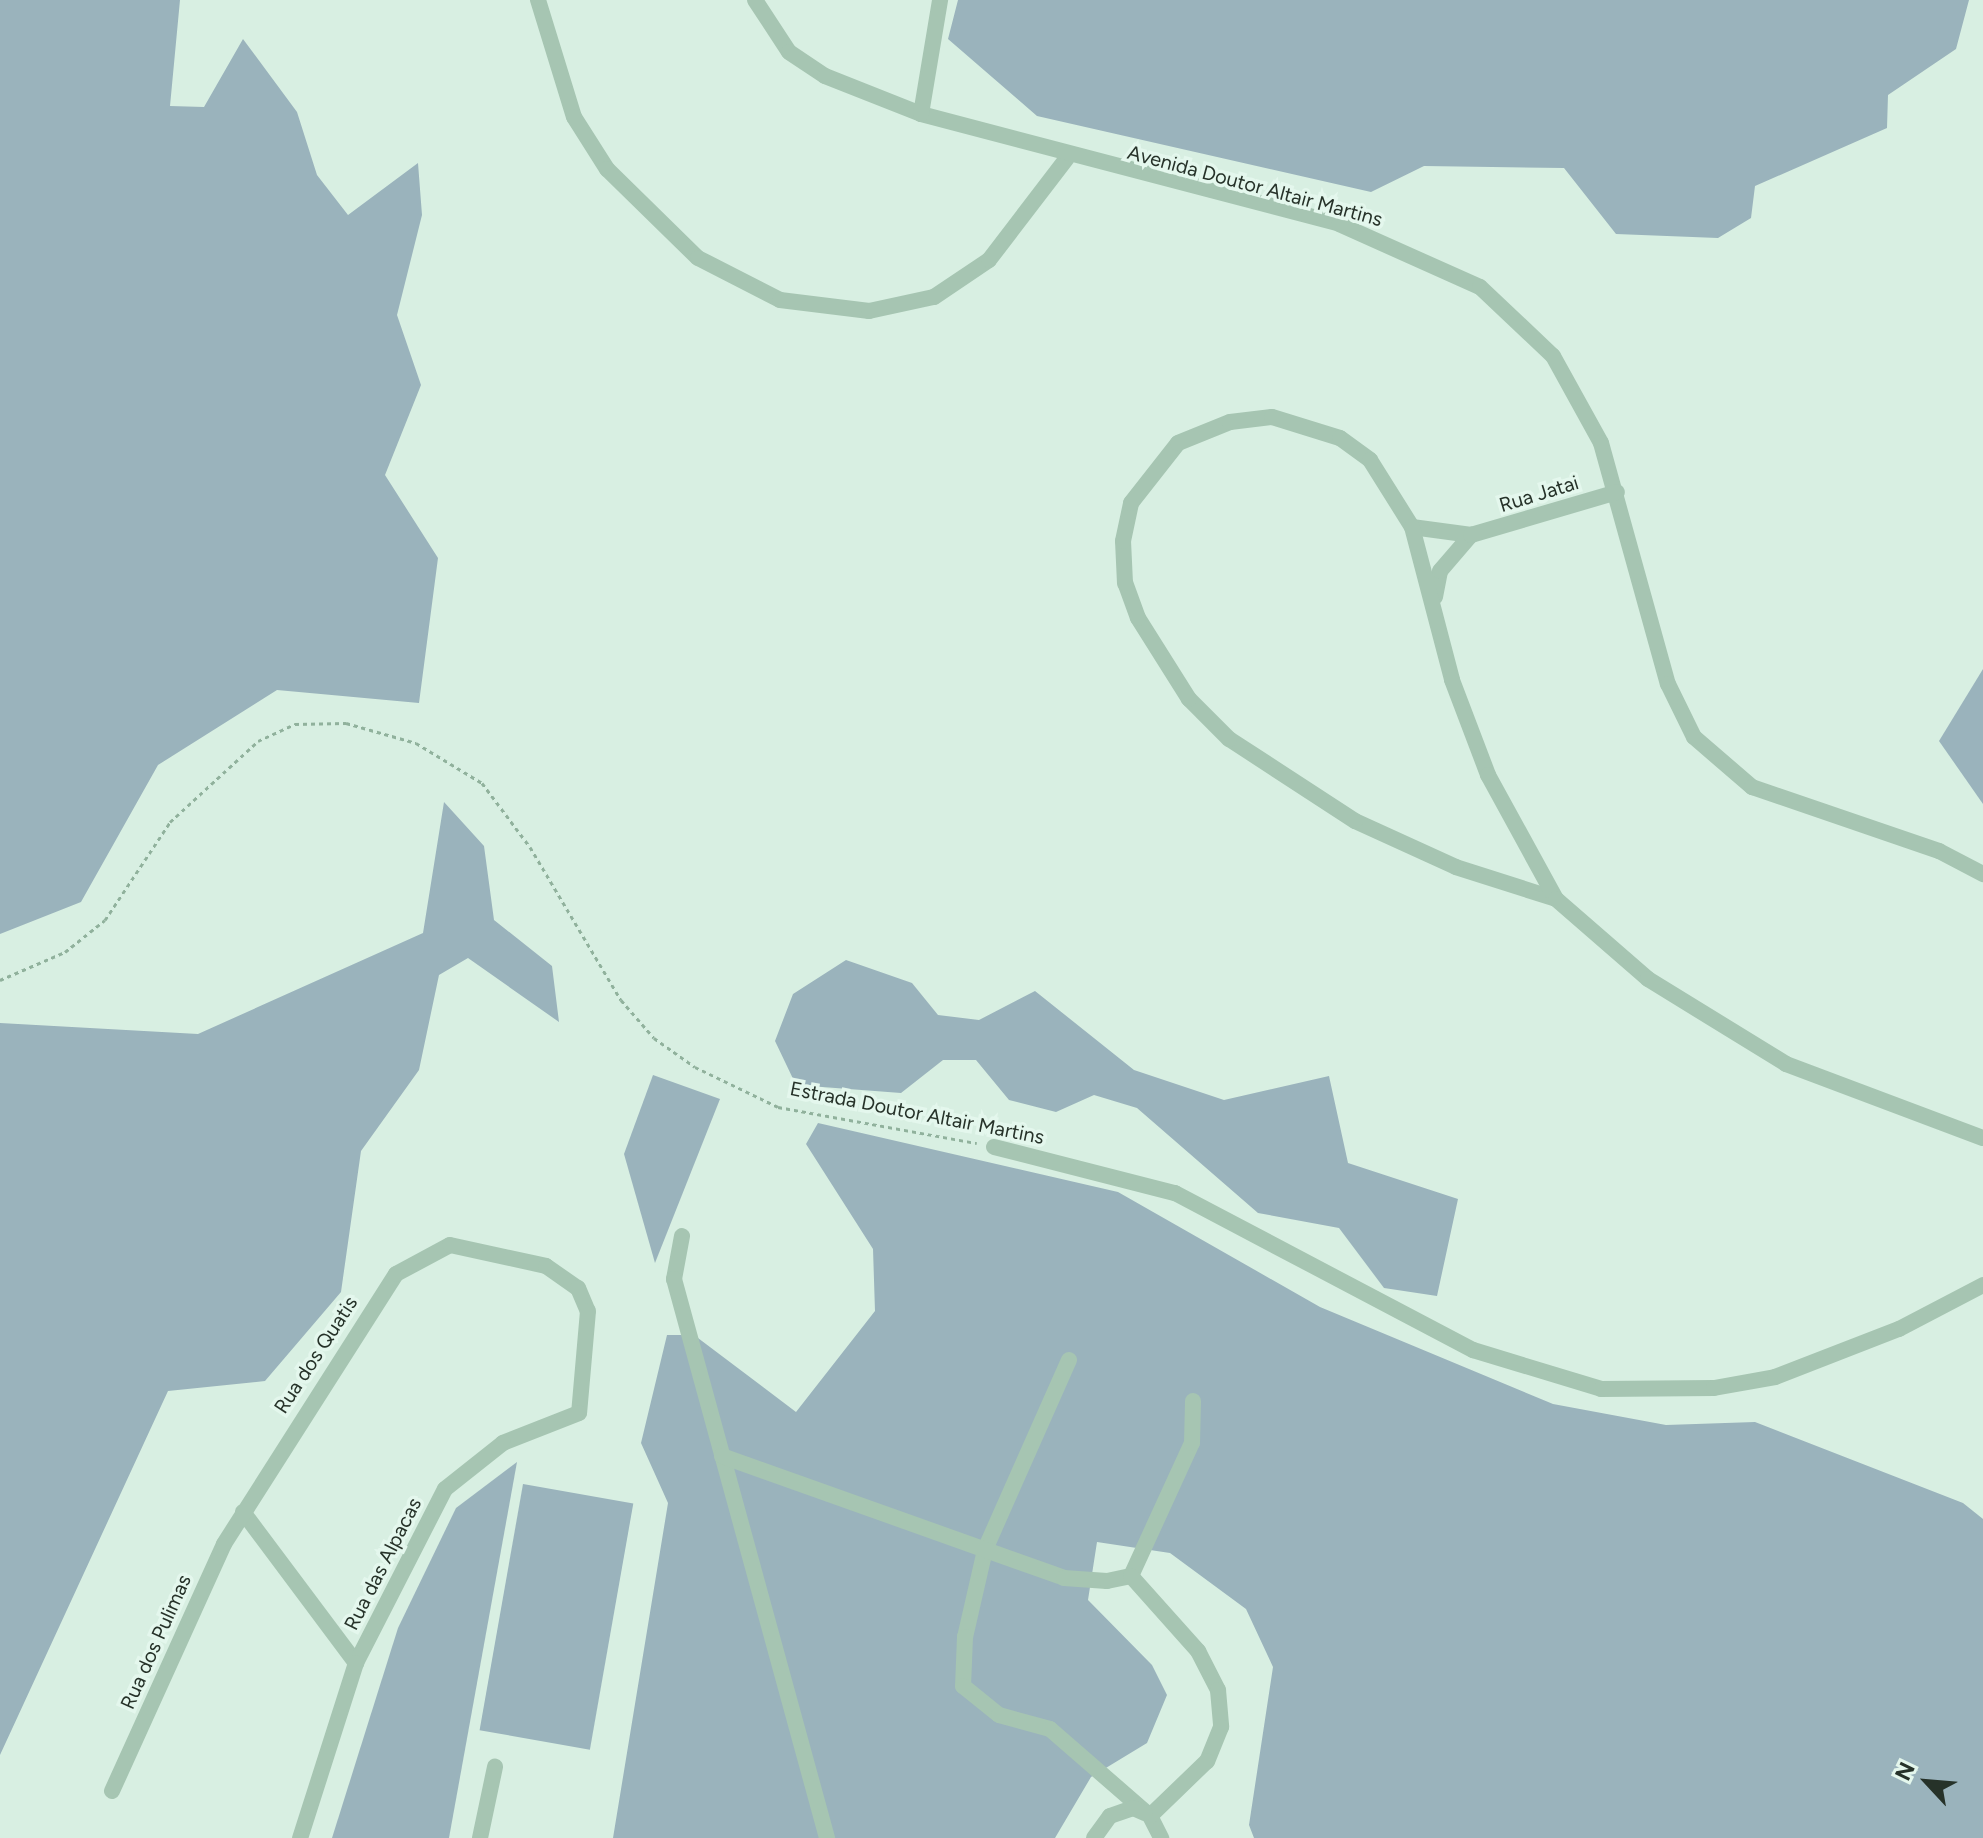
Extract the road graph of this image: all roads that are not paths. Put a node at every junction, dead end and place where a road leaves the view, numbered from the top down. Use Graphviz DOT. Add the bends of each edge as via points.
graph roads {
  1 [pos="538,0"];
  2 [pos="755,0"];
  3 [pos="940,0"];
  4 [pos="921,114"];
  5 [pos="1067,158"];
  6 [pos="1617,492"];
  7 [pos="1412,527"];
  8 [pos="1471,535"];
  9 [pos="1434,607"];
  10 [pos="1983,874"];
  11 [pos="1556,899"];
  12 [pos="1983,1138"];
  13 [pos="994,1147"];
  14 [pos="682,1236"];
  15 [pos="1983,1285"];
  16 [pos="589,1334"];
  17 [pos="1069,1360"];
  18 [pos="1193,1401"];
  19 [pos="722,1456"];
  20 [pos="243,1512"];
  21 [pos="985,1550"];
  22 [pos="1131,1576"];
  23 [pos="356,1663"];
  24 [pos="495,1767"];
  25 [pos="112,1791"];
  26 [pos="1150,1816"];
  27 [pos="300,1838"];
  28 [pos="480,1838"];
  29 [pos="827,1838"];
  30 [pos="1094,1838"];
  31 [pos="1161,1838"];
  1 -- 5 [label="street" via="574,117 607,169 698,258 780,300 869,311 934,297 989,260"];
  2 -- 4 [label="street, Avenida Doutor Altair Martins" via="789,52 825,76"];
  3 -- 4 [label="street"];
  4 -- 5 [label="street, Avenida Doutor Altair Martins"];
  5 -- 6 [label="street, Avenida Doutor Altair Martins" via="1339,224 1480,287 1553,356 1601,443"];
  6 -- 8 [label="street, Rua Jatai"];
  6 -- 10 [label="street, Avenida Doutor Altair Martins" via="1668,684 1711,756 1791,805 1939,851"];
  7 -- 8 [label="street, Rua Jatai"];
  7 -- 9 [label="street"];
  7 -- 11 [label="street" via="1386,478 1340,438 1272,417 1230,422 1178,443 1152,467 1128,516 1125,583 1189,699 1229,739 1296,787 1407,848"];
  8 -- 9 [label="street" via="1440,571"];
  9 -- 11 [label="street" via="1488,775"];
  11 -- 12 [label="street" via="1648,979 1786,1064"];
  13 -- 15 [label="street, Estrada Doutor Altair Martins" via="1175,1193 1473,1350 1587,1386 1662,1392 1775,1377 1899,1329"];
  14 -- 19 [label="street" via="674,1279"];
  16 -- 20 [label="street, Rua dos Quatis" via="583,1299 555,1270 450,1245 418,1258 364,1316"];
  16 -- 23 [label="street, Rua das Alpacas" via="579,1413 503,1443 456,1473 412,1545"];
  17 -- 21 [label="street"];
  18 -- 22 [label="street" via="1192,1443"];
  19 -- 21 [label="street"];
  19 -- 29 [label="street"];
  20 -- 23 [label="street"];
  20 -- 25 [label="street, Rua dos Pulimas" via="201,1588"];
  21 -- 22 [label="street" via="1064,1578"];
  21 -- 26 [label="street" via="965,1637 963,1686 999,1715 1050,1729"];
  22 -- 26 [label="street" via="1198,1651 1218,1690 1221,1727 1207,1761"];
  23 -- 27 [label="street, Rua das Alpacas"];
  24 -- 28 [label="street"];
  26 -- 30 [label="street" via="1133,1808 1110,1816"];
  26 -- 31 [label="street"];
}
